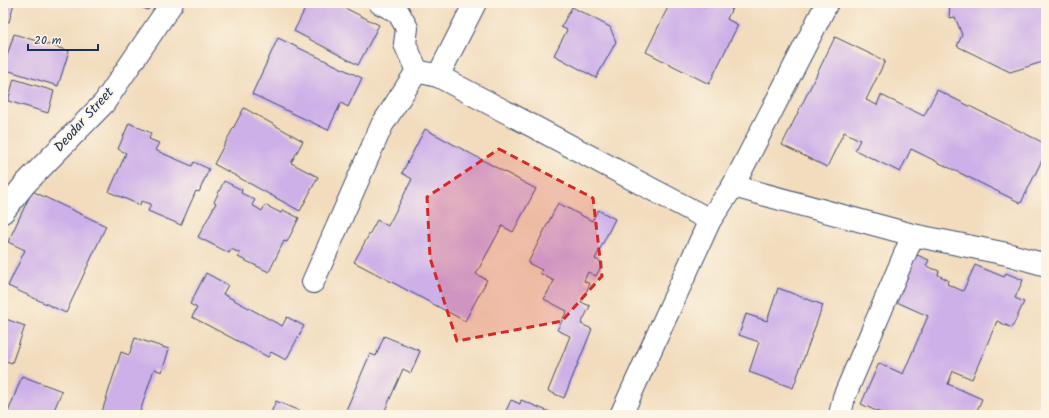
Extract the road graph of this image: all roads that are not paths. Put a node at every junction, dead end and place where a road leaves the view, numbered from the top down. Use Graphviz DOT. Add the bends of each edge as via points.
graph roads {
  1 [pos="172,3"];
  2 [pos="380,3"];
  3 [pos="475,3"];
  4 [pos="826,3"];
  5 [pos="418,70"];
  6 [pos="438,76"];
  7 [pos="733,186"];
  8 [pos="3,212"];
  9 [pos="710,220"];
  10 [pos="913,235"];
  11 [pos="1046,265"];
  12 [pos="313,282"];
  13 [pos="621,415"];
  14 [pos="840,415"];
  1 -- 8 [label="street, Deodar Street" via="104,103 25,184"];
  2 -- 5 [label="street" via="398,12 407,28 405,44"];
  3 -- 6 [label="street"];
  4 -- 7 [label="street"];
  5 -- 6 [label="street"];
  5 -- 12 [label="street" via="382,125"];
  6 -- 9 [label="street"];
  7 -- 9 [label="street"];
  7 -- 10 [label="street"];
  9 -- 13 [label="street"];
  10 -- 11 [label="street" via="1007,254"];
  10 -- 14 [label="street" via="844,396"];
}
